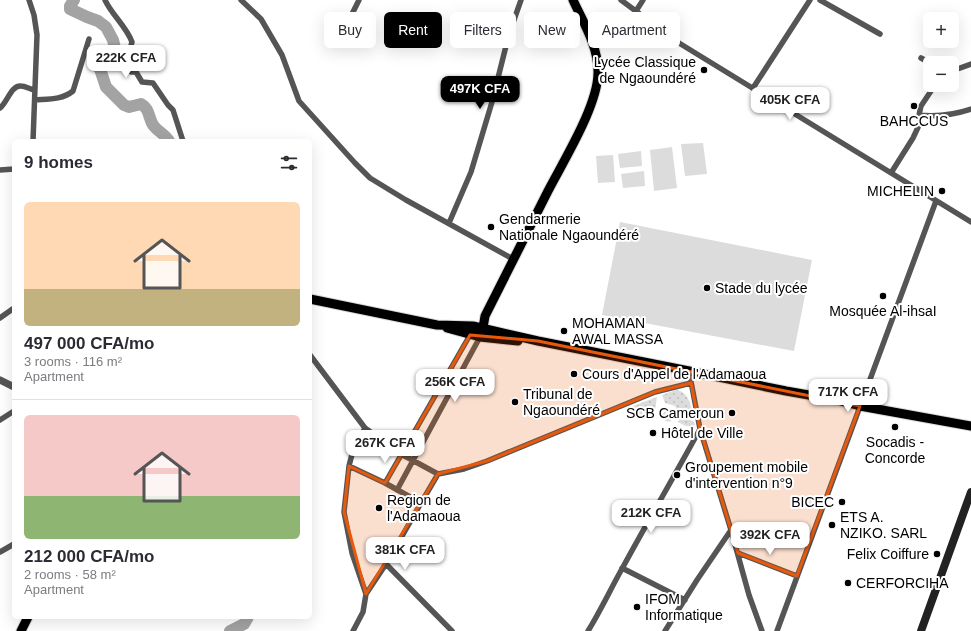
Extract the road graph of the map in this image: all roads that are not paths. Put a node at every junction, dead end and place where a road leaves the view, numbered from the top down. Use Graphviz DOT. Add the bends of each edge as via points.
graph roads {
  1 [pos="29,0"];
  2 [pos="105,0"];
  3 [pos="241,0"];
  4 [pos="359,0"];
  5 [pos="520,0"];
  6 [pos="572,0"];
  7 [pos="621,0"];
  8 [pos="643,0"];
  9 [pos="810,0"];
  10 [pos="820,0"];
  11 [pos="636,11"];
  12 [pos="353,12"];
  13 [pos="880,34"];
  14 [pos="89,39"];
  15 [pos="971,64"];
  16 [pos="959,68"];
  17 [pos="753,88"];
  18 [pos="34,90"];
  19 [pos="931,92"];
  20 [pos="34,100"];
  21 [pos="0,108"];
  22 [pos="971,109"];
  23 [pos="919,115"];
  24 [pos="33,139"];
  25 [pos="183,139"];
  26 [pos="12,169"];
  27 [pos="0,170"];
  28 [pos="891,173"];
  29 [pos="936,201"];
  30 [pos="971,222"];
  31 [pos="449,223"];
  32 [pos="513,259"];
  33 [pos="312,299"];
  34 [pos="12,309"];
  35 [pos="485,316"];
  36 [pos="0,318"];
  37 [pos="437,324"];
  38 [pos="473,326"];
  39 [pos="483,328"];
  40 [pos="470,335"];
  41 [pos="480,338"];
  42 [pos="538,341"];
  43 [pos="312,358"];
  44 [pos="689,371"];
  45 [pos="0,380"];
  46 [pos="691,383"];
  47 [pos="12,386"];
  48 [pos="860,406"];
  49 [pos="12,412"];
  50 [pos="0,420"];
  51 [pos="971,426"];
  52 [pos="365,428"];
  53 [pos="700,429"];
  54 [pos="401,454"];
  55 [pos="414,461"];
  56 [pos="349,466"];
  57 [pos="438,474"];
  58 [pos="385,483"];
  59 [pos="397,490"];
  60 [pos="971,492"];
  61 [pos="421,503"];
  62 [pos="731,530"];
  63 [pos="12,545"];
  64 [pos="0,552"];
  65 [pos="738,553"];
  66 [pos="386,564"];
  67 [pos="622,568"];
  68 [pos="797,576"];
  69 [pos="366,594"];
  70 [pos="685,600"];
  71 [pos="27,619"];
  72 [pos="21,631"];
  73 [pos="353,631"];
  74 [pos="452,631"];
  75 [pos="588,631"];
  76 [pos="665,631"];
  77 [pos="762,631"];
  78 [pos="777,631"];
  79 [pos="921,631"];
  1 -- 18 [label="street" via="36,35"];
  2 -- 25 [label="street" via="132,42 127,61 131,72 136,72 142,82 153,84 160,92 173,110"];
  3 -- 31 [label="street" via="261,19 282,55 299,101 354,163 381,186"];
  4 -- 12 [label="street"];
  5 -- 31 [label="street" via="472,172"];
  6 -- 32 [label="main road" via="597,58 596,89 580,130"];
  7 -- 11 [label="street"];
  8 -- 11 [label="street"];
  9 -- 17 [label="street"];
  10 -- 13 [label="street"];
  11 -- 17 [label="street" via="679,43"];
  14 -- 20 [label="street" via="73,91 59,99"];
  15 -- 16 [label="street"];
  17 -- 28 [label="street"];
  18 -- 20 [label="street"];
  18 -- 21 [label="street" via="17,87"];
  19 -- 23 [label="street" via="921,106"];
  20 -- 24 [label="street"];
  22 -- 23 [label="street" via="938,116"];
  23 -- 28 [label="street" via="920,123 913,138"];
  26 -- 27 [label="street"];
  28 -- 29 [label="street"];
  29 -- 30 [label="street"];
  29 -- 48 [label="street"];
  31 -- 32 [label="street"];
  32 -- 35 [label="main road"];
  33 -- 37 [label="main road"];
  34 -- 36 [label="street"];
  35 -- 38 [label="main road"];
  35 -- 39 [label="main road"];
  37 -- 38 [label="main road"];
  37 -- 40 [label="main road"];
  38 -- 39 [label="main road"];
  38 -- 40 [label="main road"];
  39 -- 41 [label="main road"];
  39 -- 42 [label="main road"];
  40 -- 41 [label="main road"];
  40 -- 54 [label="street"];
  41 -- 42 [label="main road"];
  41 -- 55 [label="street"];
  42 -- 44 [label="main road"];
  43 -- 52 [label="street"];
  44 -- 46 [label="street"];
  44 -- 48 [label="main road"];
  45 -- 47 [label="street"];
  46 -- 53 [label="street"];
  46 -- 57 [label="street" via="655,392 487,461"];
  48 -- 51 [label="main road"];
  48 -- 68 [label="street"];
  49 -- 50 [label="street"];
  52 -- 54 [label="street"];
  52 -- 56 [label="street"];
  53 -- 62 [label="street"];
  53 -- 67 [label="street"];
  54 -- 55 [label="street"];
  54 -- 58 [label="street"];
  55 -- 57 [label="street"];
  55 -- 59 [label="street"];
  56 -- 58 [label="street"];
  56 -- 69 [label="street" via="344,512 352,553"];
  57 -- 61 [label="street"];
  58 -- 59 [label="street"];
  59 -- 61 [label="street"];
  60 -- 79 [label="main road"];
  61 -- 66 [label="street"];
  62 -- 65 [label="street"];
  62 -- 70 [label="street"];
  63 -- 64 [label="street"];
  65 -- 68 [label="street"];
  65 -- 77 [label="street"];
  66 -- 69 [label="street"];
  66 -- 74 [label="street"];
  67 -- 70 [label="street"];
  67 -- 75 [label="street"];
  68 -- 78 [label="street"];
  69 -- 73 [label="street" via="363,612"];
  70 -- 76 [label="street"];
  71 -- 72 [label="main road"];
}
